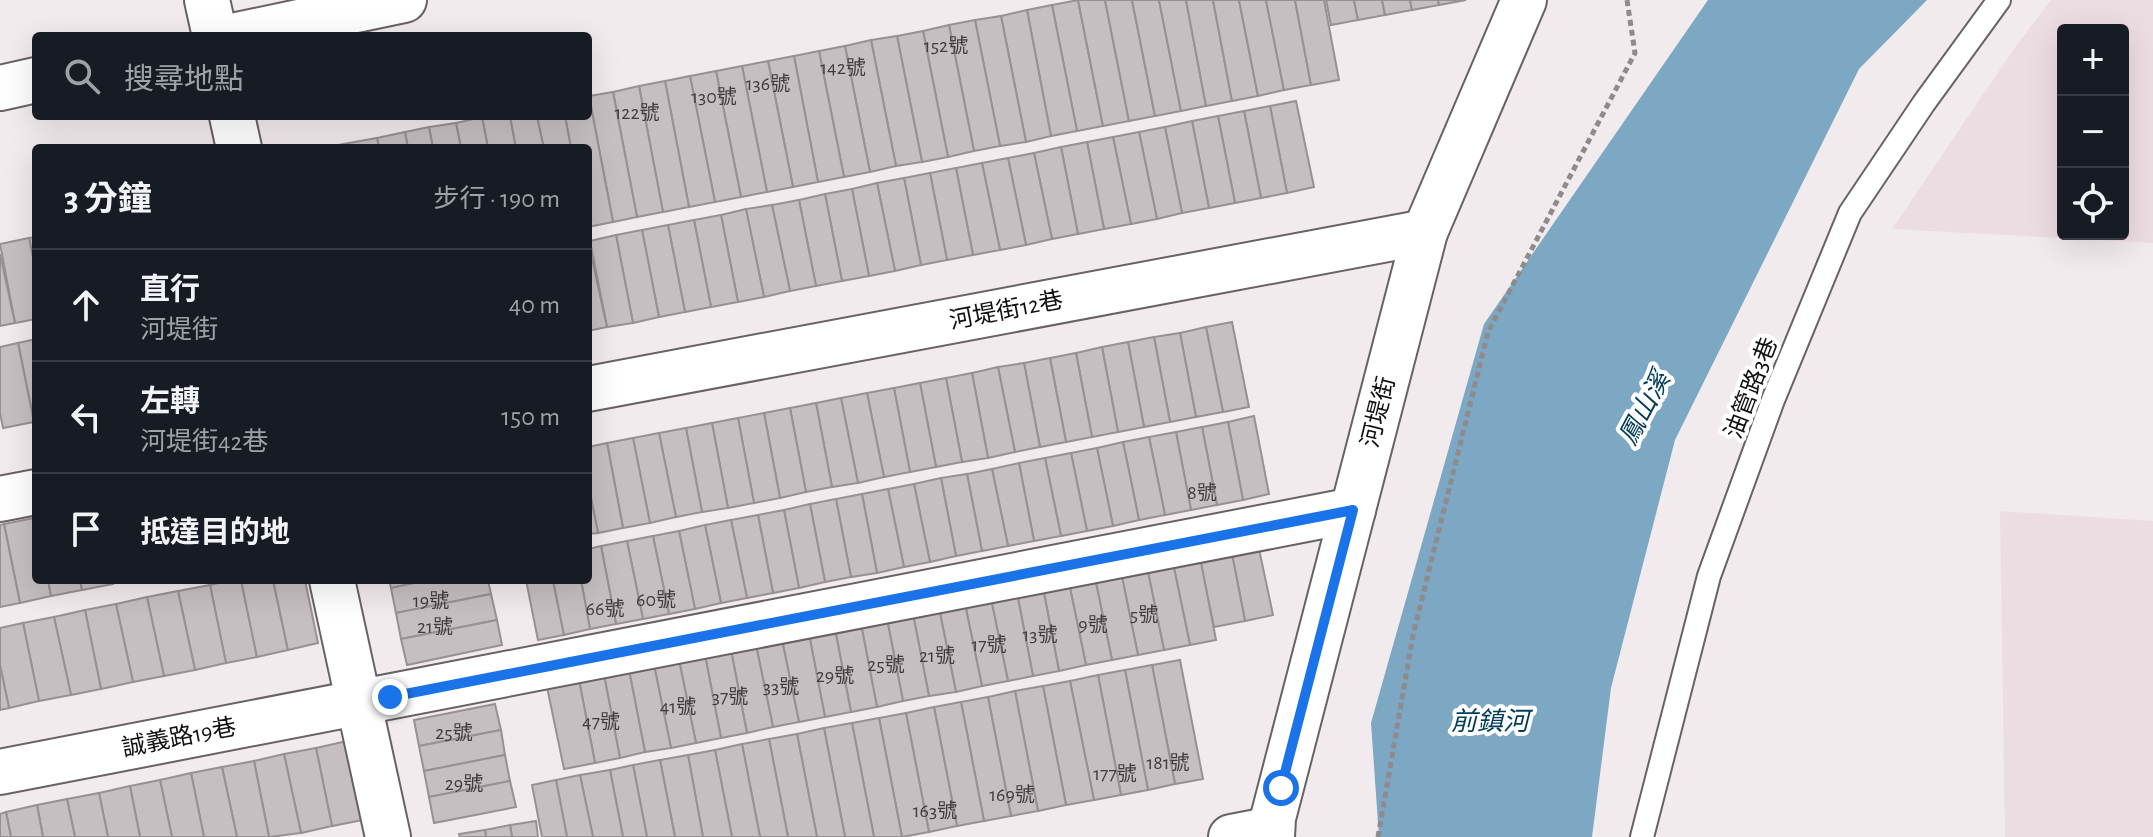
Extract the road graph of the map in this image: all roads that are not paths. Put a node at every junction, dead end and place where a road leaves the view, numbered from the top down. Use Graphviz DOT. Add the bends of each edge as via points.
graph roads {
  1 [pos="207,0"];
  2 [pos="404,0"];
  3 [pos="1524,0"];
  4 [pos="1999,0"];
  5 [pos="214,32"];
  6 [pos="251,32"];
  7 [pos="32,81"];
  8 [pos="0,88"];
  9 [pos="233,120"];
  10 [pos="238,144"];
  11 [pos="1425,232"];
  12 [pos="592,388"];
  13 [pos="32,493"];
  14 [pos="0,499"];
  15 [pos="1353,510"];
  16 [pos="333,584"];
  17 [pos="358,703"];
  18 [pos="0,772"];
  19 [pos="1258,834"];
  20 [pos="388,837"];
  21 [pos="1642,837"];
  1 -- 5 [label="street"];
  2 -- 6 [label="street"];
  3 -- 11 [label="street, 河堤街"];
  4 -- 21 [label="lane, 油管路3巷" via="1850,213 1773,400 1709,576"];
  7 -- 8 [label="street"];
  9 -- 10 [label="street"];
  11 -- 12 [label="street, 河堤街12巷"];
  11 -- 15 [label="street, 河堤街"];
  13 -- 14 [label="street"];
  15 -- 17 [label="street, 誠義路19巷"];
  15 -- 19 [label="street, 河堤街"];
  16 -- 17 [label="street"];
  17 -- 18 [label="street, 誠義路19巷"];
  17 -- 20 [label="street"];
}
